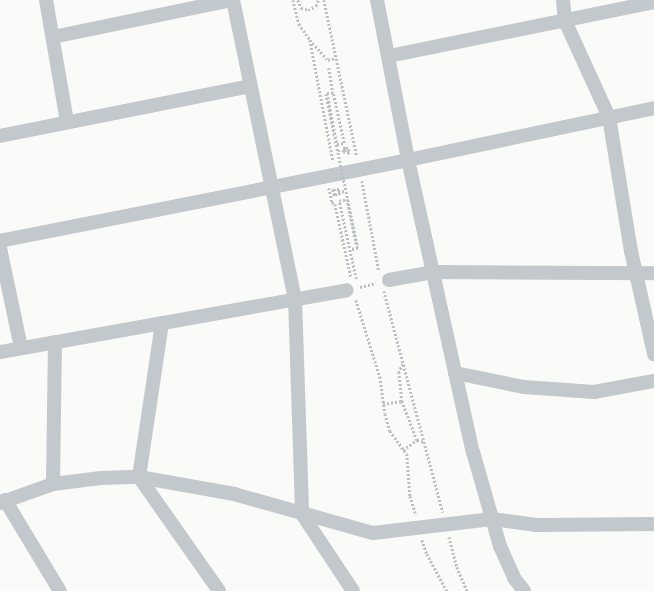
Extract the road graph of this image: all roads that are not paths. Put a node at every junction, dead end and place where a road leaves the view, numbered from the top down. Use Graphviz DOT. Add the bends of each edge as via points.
graph roads {
  1 [pos="46,0"];
  2 [pos="232,0"];
  3 [pos="377,0"];
  4 [pos="563,0"];
  5 [pos="654,2"];
  6 [pos="565,21"];
  7 [pos="52,37"];
  8 [pos="389,56"];
  9 [pos="250,86"];
  10 [pos="654,108"];
  11 [pos="609,117"];
  12 [pos="67,121"];
  13 [pos="0,136"];
  14 [pos="408,160"];
  15 [pos="271,185"];
  16 [pos="0,240"];
  17 [pos="0,248"];
  18 [pos="434,272"];
  19 [pos="654,273"];
  20 [pos="636,275"];
  21 [pos="385,281"];
  22 [pos="350,289"];
  23 [pos="295,299"];
  24 [pos="162,323"];
  25 [pos="55,342"];
  26 [pos="21,348"];
  27 [pos="0,352"];
  28 [pos="654,354"];
  29 [pos="455,373"];
  30 [pos="654,381"];
  31 [pos="139,477"];
  32 [pos="53,484"];
  33 [pos="3,502"];
  34 [pos="302,514"];
  35 [pos="492,519"];
  36 [pos="654,524"];
  37 [pos="60,591"];
  38 [pos="219,591"];
  39 [pos="353,591"];
  40 [pos="524,591"];
  1 -- 7 [label="street"];
  2 -- 7 [label="street"];
  2 -- 9 [label="street"];
  3 -- 8 [label="street"];
  4 -- 6 [label="street"];
  5 -- 6 [label="street"];
  6 -- 8 [label="street"];
  6 -- 11 [label="street"];
  7 -- 12 [label="street"];
  8 -- 14 [label="street"];
  9 -- 12 [label="street"];
  9 -- 15 [label="street"];
  10 -- 11 [label="street"];
  11 -- 14 [label="street"];
  11 -- 20 [label="street"];
  12 -- 13 [label="street"];
  14 -- 15 [label="street"];
  14 -- 18 [label="street"];
  15 -- 16 [label="street"];
  15 -- 23 [label="street"];
  17 -- 26 [label="street"];
  18 -- 20 [label="street"];
  18 -- 21 [label="street"];
  18 -- 29 [label="street"];
  19 -- 20 [label="street"];
  20 -- 28 [label="street"];
  22 -- 23 [label="street"];
  23 -- 24 [label="street"];
  23 -- 34 [label="street"];
  24 -- 25 [label="street"];
  24 -- 31 [label="street"];
  25 -- 26 [label="street"];
  25 -- 32 [label="street"];
  26 -- 27 [label="street"];
  29 -- 30 [label="street" via="524,387 594,392"];
  29 -- 35 [label="street"];
  31 -- 32 [label="street" via="101,478"];
  31 -- 34 [label="street" via="234,494"];
  31 -- 38 [label="street"];
  32 -- 33 [label="street"];
  33 -- 37 [label="street"];
  34 -- 35 [label="street" via="373,533"];
  34 -- 39 [label="street"];
  35 -- 36 [label="street" via="537,525"];
  35 -- 40 [label="street" via="514,578"];
}
